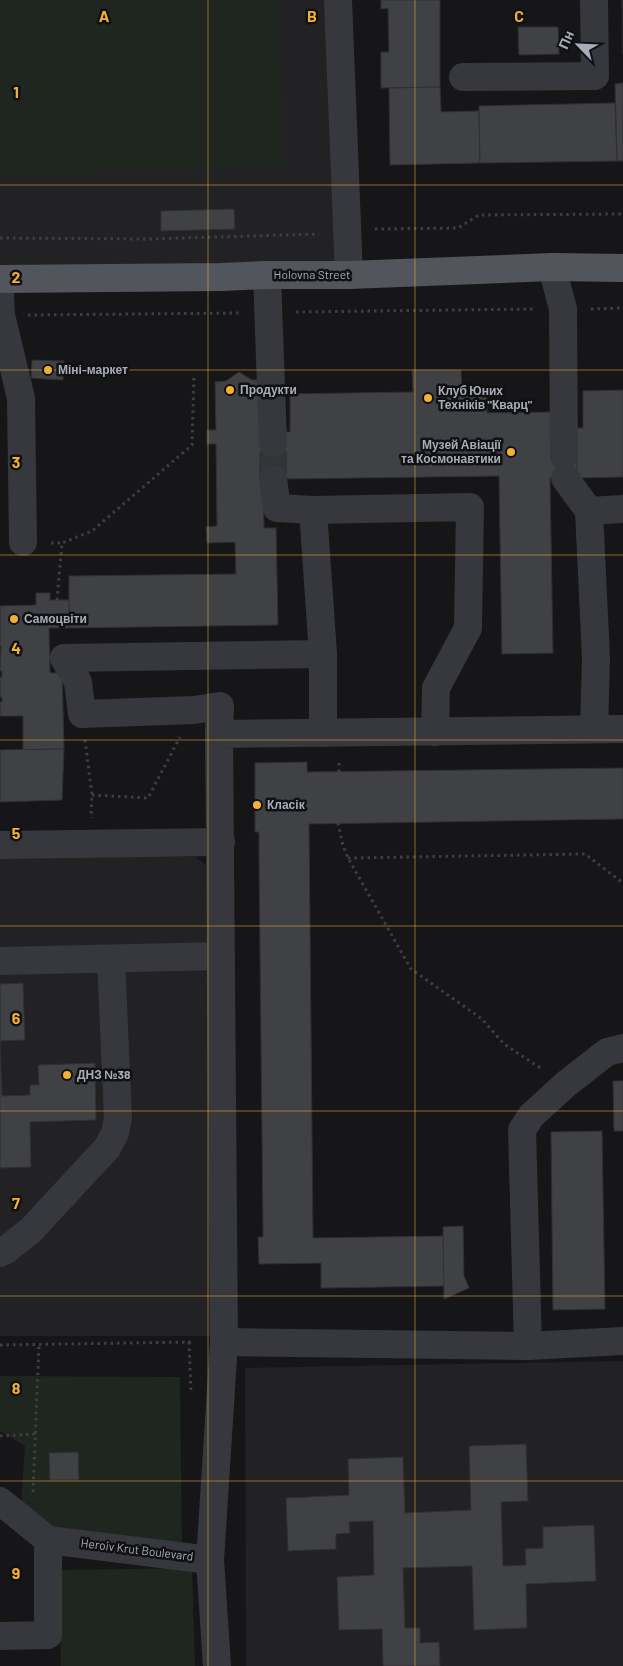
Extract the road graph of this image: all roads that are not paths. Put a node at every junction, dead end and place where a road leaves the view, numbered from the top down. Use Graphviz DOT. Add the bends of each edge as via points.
graph roads {
  1 [pos="338,0"];
  2 [pos="594,0"];
  3 [pos="463,77"];
  4 [pos="552,267"];
  5 [pos="623,268"];
  6 [pos="266,275"];
  7 [pos="349,275"];
  8 [pos="0,279"];
  9 [pos="1,305"];
  10 [pos="273,443"];
  11 [pos="273,479"];
  12 [pos="623,509"];
  13 [pos="313,510"];
  14 [pos="589,511"];
  15 [pos="23,542"];
  16 [pos="323,654"];
  17 [pos="594,729"];
  18 [pos="623,729"];
  19 [pos="435,732"];
  20 [pos="323,733"];
  21 [pos="219,734"];
  22 [pos="221,842"];
  23 [pos="0,845"];
  24 [pos="221,956"];
  25 [pos="111,959"];
  26 [pos="0,961"];
  27 [pos="623,1048"];
  28 [pos="0,1253"];
  29 [pos="623,1341"];
  30 [pos="224,1342"];
  31 [pos="528,1346"];
  32 [pos="0,1502"];
  33 [pos="40,1532"];
  34 [pos="210,1560"];
  35 [pos="0,1636"];
  36 [pos="217,1666"];
  1 -- 7 [label="street"];
  2 -- 3 [label="street" via="594,76"];
  4 -- 5 [label="main road, Holovna Street"];
  4 -- 7 [label="main road, Holovna Street"];
  4 -- 14 [label="street" via="562,309 564,467"];
  6 -- 7 [label="main road, Holovna Street"];
  6 -- 8 [label="main road, Holovna Street"];
  6 -- 10 [label="street"];
  9 -- 15 [label="street" via="21,398"];
  11 -- 13 [label="street" via="277,508"];
  12 -- 14 [label="street"];
  13 -- 16 [label="street"];
  13 -- 19 [label="street" via="470,508 468,628 436,688"];
  14 -- 17 [label="street" via="596,658"];
  16 -- 20 [label="street"];
  16 -- 21 [label="street" via="64,658 78,682 82,714 220,706"];
  17 -- 18 [label="street"];
  17 -- 19 [label="street"];
  19 -- 20 [label="street"];
  20 -- 21 [label="street"];
  21 -- 22 [label="street"];
  22 -- 23 [label="street"];
  22 -- 24 [label="street"];
  24 -- 25 [label="street"];
  24 -- 30 [label="street"];
  25 -- 26 [label="street"];
  25 -- 28 [label="street" via="116,1133 107,1148 31,1230"];
  27 -- 31 [label="street" via="607,1052 566,1084 531,1116 522,1130"];
  29 -- 31 [label="street"];
  30 -- 31 [label="street"];
  30 -- 34 [label="street"];
  32 -- 33 [label="street, Heroiv Krut Boulevard"];
  33 -- 34 [label="street, Heroiv Krut Boulevard"];
  33 -- 35 [label="street" via="48,1635"];
  34 -- 36 [label="street, Heroiv Krut Boulevard"];
}
